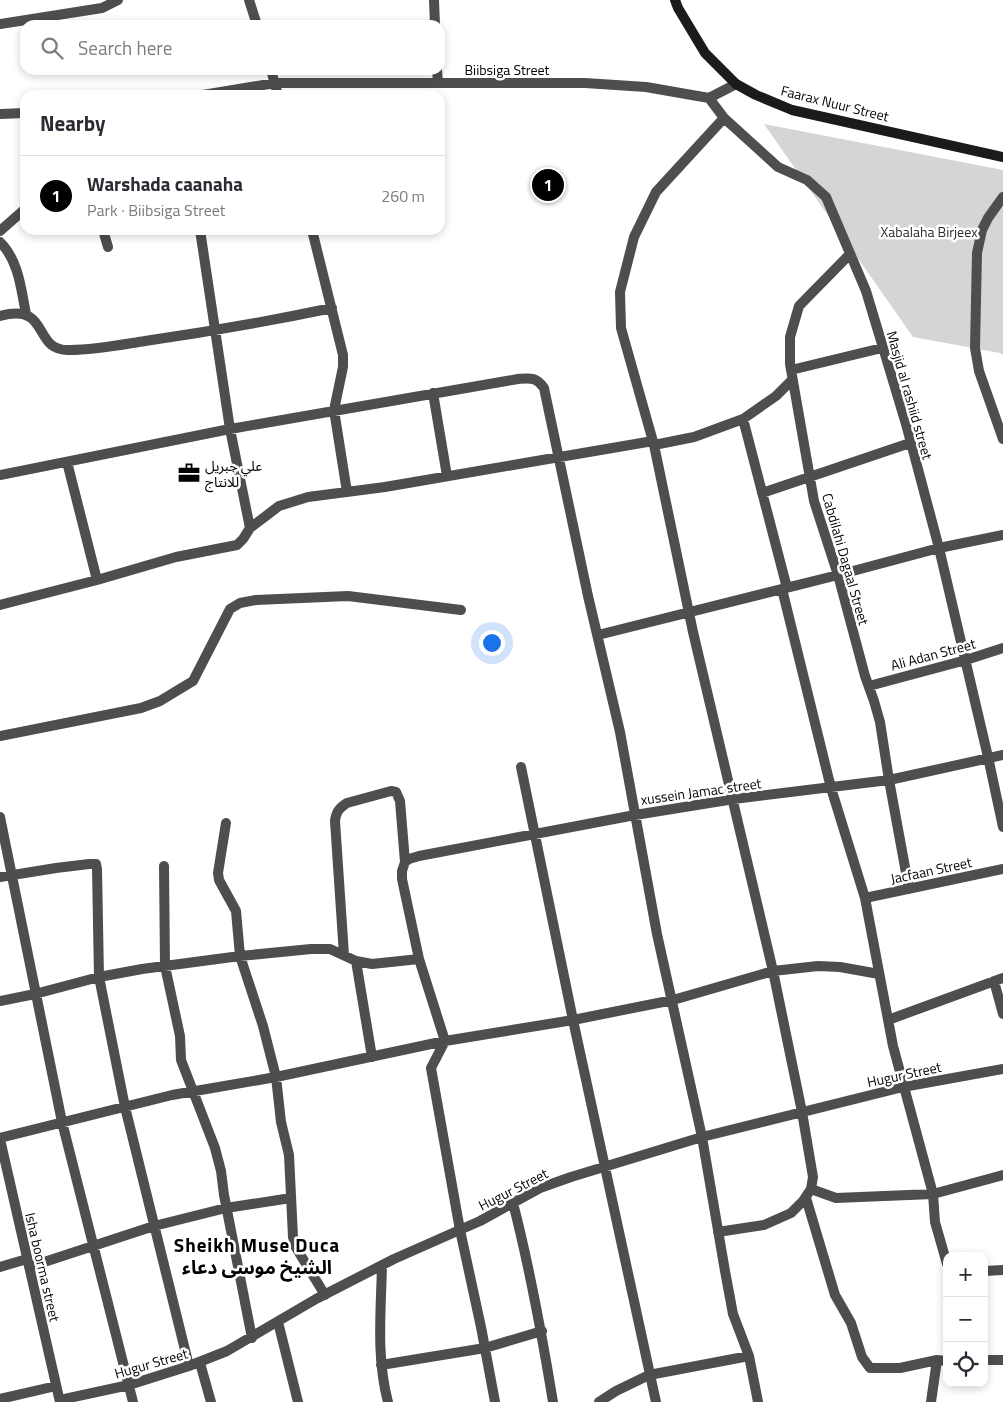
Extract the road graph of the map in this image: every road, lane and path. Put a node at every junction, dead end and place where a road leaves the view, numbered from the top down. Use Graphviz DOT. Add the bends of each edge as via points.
graph roads {
  1 [pos="118,0"];
  2 [pos="250,0"];
  3 [pos="434,0"];
  4 [pos="675,0"];
  5 [pos="26,20"];
  6 [pos="256,20"];
  7 [pos="435,20"];
  8 [pos="20,21"];
  9 [pos="0,24"];
  10 [pos="273,75"];
  11 [pos="437,75"];
  12 [pos="275,83"];
  13 [pos="438,83"];
  14 [pos="736,84"];
  15 [pos="233,90"];
  16 [pos="277,90"];
  17 [pos="708,98"];
  18 [pos="20,113"];
  19 [pos="0,114"];
  20 [pos="724,118"];
  21 [pos="1003,157"];
  22 [pos="1003,196"];
  23 [pos="20,214"];
  24 [pos="0,232"];
  25 [pos="105,235"];
  26 [pos="201,235"];
  27 [pos="313,235"];
  28 [pos="0,242"];
  29 [pos="108,247"];
  30 [pos="850,254"];
  31 [pos="332,308"];
  32 [pos="26,314"];
  33 [pos="0,316"];
  34 [pos="216,331"];
  35 [pos="882,348"];
  36 [pos="792,375"];
  37 [pos="433,393"];
  38 [pos="334,410"];
  39 [pos="743,419"];
  40 [pos="230,429"];
  41 [pos="1003,439"];
  42 [pos="653,443"];
  43 [pos="910,443"];
  44 [pos="558,458"];
  45 [pos="67,462"];
  46 [pos="0,475"];
  47 [pos="447,476"];
  48 [pos="810,476"];
  49 [pos="347,492"];
  50 [pos="762,493"];
  51 [pos="250,528"];
  52 [pos="1003,535"];
  53 [pos="939,548"];
  54 [pos="838,575"];
  55 [pos="97,580"];
  56 [pos="784,588"];
  57 [pos="0,604"];
  58 [pos="461,610"];
  59 [pos="689,613"];
  60 [pos="598,635"];
  61 [pos="1003,648"];
  62 [pos="966,660"];
  63 [pos="869,686"];
  64 [pos="0,736"];
  65 [pos="1003,755"];
  66 [pos="988,757"];
  67 [pos="521,767"];
  68 [pos="888,780"];
  69 [pos="830,788"];
  70 [pos="734,799"];
  71 [pos="635,815"];
  72 [pos="0,818"];
  73 [pos="226,823"];
  74 [pos="1003,826"];
  75 [pos="534,835"];
  76 [pos="405,862"];
  77 [pos="164,866"];
  78 [pos="1003,869"];
  79 [pos="5,876"];
  80 [pos="909,889"];
  81 [pos="865,898"];
  82 [pos="344,955"];
  83 [pos="240,956"];
  84 [pos="419,959"];
  85 [pos="356,962"];
  86 [pos="166,966"];
  87 [pos="773,972"];
  88 [pos="879,974"];
  89 [pos="99,977"];
  90 [pos="999,980"];
  91 [pos="35,994"];
  92 [pos="672,1000"];
  93 [pos="0,1002"];
  94 [pos="1003,1014"];
  95 [pos="573,1020"];
  96 [pos="888,1020"];
  97 [pos="445,1041"];
  98 [pos="372,1056"];
  99 [pos="1003,1069"];
  100 [pos="276,1076"];
  101 [pos="903,1086"];
  102 [pos="193,1091"];
  103 [pos="125,1107"];
  104 [pos="802,1112"];
  105 [pos="62,1122"];
  106 [pos="702,1137"];
  107 [pos="0,1138"];
  108 [pos="604,1166"];
  109 [pos="1003,1175"];
  110 [pos="808,1193"];
  111 [pos="933,1194"];
  112 [pos="291,1198"];
  113 [pos="513,1203"];
  114 [pos="226,1208"];
  115 [pos="154,1226"];
  116 [pos="460,1230"];
  117 [pos="718,1232"];
  118 [pos="94,1246"];
  119 [pos="944,1252"];
  120 [pos="28,1263"];
  121 [pos="382,1265"];
  122 [pos="0,1267"];
  123 [pos="1003,1270"];
  124 [pos="988,1271"];
  125 [pos="325,1294"];
  126 [pos="278,1322"];
  127 [pos="542,1331"];
  128 [pos="252,1338"];
  129 [pos="485,1348"];
  130 [pos="749,1356"];
  131 [pos="942,1360"];
  132 [pos="988,1360"];
  133 [pos="1003,1360"];
  134 [pos="200,1363"];
  135 [pos="381,1364"];
  136 [pos="189,1366"];
  137 [pos="649,1375"];
  138 [pos="129,1384"];
  139 [pos="56,1386"];
  140 [pos="0,1399"];
  141 [pos="60,1401"];
  142 [pos="133,1402"];
  143 [pos="211,1402"];
  144 [pos="298,1402"];
  145 [pos="388,1402"];
  146 [pos="495,1402"];
  147 [pos="553,1402"];
  148 [pos="599,1402"];
  149 [pos="656,1402"];
  150 [pos="758,1402"];
  151 [pos="931,1402"];
  1 -- 5 [label="street" via="102,8"];
  2 -- 6 [label="street"];
  3 -- 7 [label="street"];
  4 -- 14 [label="main road, Faarax Nuur Street" via="705,53"];
  8 -- 9 [label="street"];
  10 -- 12 [label="street"];
  11 -- 13 [label="street"];
  12 -- 13 [label="street, Biibsiga Street"];
  12 -- 15 [label="street, Biibsiga Street"];
  12 -- 16 [label="street"];
  13 -- 17 [label="street, Biibsiga Street" via="585,83 646,87"];
  14 -- 17 [label="street"];
  14 -- 21 [label="main road, Faarax Nuur Street" via="792,110"];
  17 -- 20 [label="street, Masjid al rashiid street"];
  18 -- 19 [label="street"];
  20 -- 30 [label="street, Masjid al rashiid street" via="778,167 807,180 826,197"];
  20 -- 42 [label="street" via="656,192 634,236 620,292 621,328"];
  22 -- 41 [label="street" via="982,230 977,253 975,348 979,371"];
  23 -- 24 [label="street"];
  25 -- 29 [label="street"];
  26 -- 34 [label="street"];
  27 -- 31 [label="street"];
  28 -- 32 [label="street" via="19,276"];
  30 -- 35 [label="street, Masjid al rashiid street" via="866,292"];
  30 -- 36 [label="street, Cabdilahi Dagaal Street" via="799,306 790,337"];
  31 -- 34 [label="street"];
  31 -- 38 [label="street" via="341,341 343,367"];
  32 -- 33 [label="street"];
  32 -- 34 [label="street" via="38,322 44,338 52,346 67,351"];
  34 -- 40 [label="street"];
  35 -- 36 [label="street"];
  35 -- 43 [label="street, Masjid al rashiid street"];
  36 -- 39 [label="street" via="776,396"];
  36 -- 48 [label="street, Cabdilahi Dagaal Street"];
  37 -- 38 [label="street"];
  37 -- 44 [label="street" via="532,378 544,388"];
  37 -- 47 [label="street"];
  38 -- 40 [label="street"];
  38 -- 49 [label="street"];
  39 -- 42 [label="street" via="694,437"];
  39 -- 50 [label="street"];
  40 -- 45 [label="street"];
  40 -- 51 [label="street"];
  42 -- 44 [label="street"];
  42 -- 59 [label="street"];
  43 -- 48 [label="street"];
  43 -- 53 [label="street, Masjid al rashiid street"];
  44 -- 47 [label="street"];
  44 -- 60 [label="street"];
  45 -- 46 [label="street"];
  45 -- 55 [label="street"];
  47 -- 49 [label="street"];
  48 -- 50 [label="street"];
  48 -- 54 [label="street, Cabdilahi Dagaal Street" via="814,501"];
  49 -- 51 [label="street" via="308,497 278,506"];
  50 -- 56 [label="street"];
  51 -- 55 [label="street" via="237,545 176,557"];
  52 -- 53 [label="street"];
  53 -- 54 [label="street"];
  53 -- 62 [label="street, Masjid al rashiid street"];
  54 -- 56 [label="street"];
  54 -- 63 [label="street, Cabdilahi Dagaal Street"];
  55 -- 57 [label="street"];
  56 -- 59 [label="street"];
  56 -- 69 [label="street"];
  58 -- 64 [label="street" via="348,596 240,602 230,609 193,681 160,701 141,708"];
  59 -- 60 [label="street"];
  59 -- 70 [label="street"];
  60 -- 71 [label="street"];
  61 -- 62 [label="street, Ali Adan Street"];
  62 -- 63 [label="street, Ali Adan Street"];
  62 -- 66 [label="street, Masjid al rashiid street"];
  63 -- 68 [label="street, Cabdilahi Dagaal Street" via="880,722"];
  65 -- 66 [label="street, xussein Jamac street"];
  66 -- 68 [label="street, xussein Jamac street"];
  66 -- 74 [label="street, Masjid al rashiid street"];
  67 -- 75 [label="street"];
  68 -- 69 [label="street, xussein Jamac street"];
  68 -- 80 [label="street, Cabdilahi Dagaal Street"];
  69 -- 70 [label="street, xussein Jamac street"];
  69 -- 81 [label="street"];
  70 -- 71 [label="street, xussein Jamac street"];
  70 -- 87 [label="street"];
  71 -- 75 [label="street, xussein Jamac street"];
  71 -- 92 [label="street"];
  72 -- 79 [label="street"];
  73 -- 83 [label="street" via="218,873 236,910"];
  75 -- 76 [label="street, xussein Jamac street" via="419,856"];
  75 -- 95 [label="street"];
  76 -- 82 [label="street" via="400,801 396,792 391,790 340,807 335,820"];
  76 -- 84 [label="street" via="402,879"];
  77 -- 86 [label="street"];
  78 -- 80 [label="street, Jacfaan Street"];
  79 -- 89 [label="street" via="96,864"];
  79 -- 91 [label="street"];
  80 -- 81 [label="street, Jacfaan Street"];
  81 -- 88 [label="street"];
  82 -- 83 [label="street" via="330,949 311,949"];
  82 -- 85 [label="street"];
  83 -- 86 [label="street"];
  83 -- 100 [label="street"];
  84 -- 85 [label="street" via="372,964"];
  84 -- 97 [label="street"];
  85 -- 98 [label="street"];
  86 -- 89 [label="street"];
  86 -- 102 [label="street" via="180,1036 181,1060"];
  87 -- 88 [label="street" via="818,966"];
  87 -- 92 [label="street"];
  87 -- 104 [label="street"];
  88 -- 96 [label="street"];
  89 -- 91 [label="street"];
  89 -- 103 [label="street"];
  90 -- 94 [label="street"];
  90 -- 96 [label="street"];
  91 -- 93 [label="street"];
  91 -- 105 [label="street"];
  92 -- 95 [label="street"];
  92 -- 106 [label="street"];
  95 -- 97 [label="street"];
  95 -- 108 [label="street"];
  96 -- 101 [label="street"];
  97 -- 98 [label="street"];
  97 -- 116 [label="street" via="431,1068"];
  98 -- 100 [label="street"];
  99 -- 101 [label="street, Hugur Street"];
  100 -- 102 [label="street"];
  100 -- 112 [label="street" via="281,1122 289,1155"];
  101 -- 104 [label="street, Hugur Street"];
  101 -- 111 [label="street"];
  102 -- 103 [label="street"];
  102 -- 114 [label="street" via="215,1148"];
  103 -- 105 [label="street"];
  103 -- 115 [label="street"];
  104 -- 106 [label="street, Hugur Street"];
  104 -- 110 [label="street" via="813,1176"];
  105 -- 107 [label="street"];
  105 -- 118 [label="street"];
  106 -- 108 [label="street, Hugur Street"];
  106 -- 117 [label="street"];
  107 -- 120 [label="street, Isha boorma street"];
  108 -- 113 [label="street, Hugur Street" via="540,1188"];
  108 -- 137 [label="street"];
  109 -- 111 [label="street"];
  110 -- 111 [label="street" via="836,1198"];
  110 -- 117 [label="street" via="791,1213 764,1225"];
  110 -- 131 [label="street" via="835,1295 870,1368 900,1368"];
  111 -- 119 [label="street" via="935,1222"];
  112 -- 114 [label="street"];
  112 -- 125 [label="street" via="295,1246"];
  113 -- 116 [label="street, Hugur Street"];
  113 -- 127 [label="street"];
  114 -- 115 [label="street"];
  114 -- 128 [label="street"];
  115 -- 118 [label="street"];
  115 -- 136 [label="street"];
  116 -- 121 [label="street, Hugur Street"];
  116 -- 129 [label="street"];
  117 -- 130 [label="street" via="734,1314"];
  118 -- 120 [label="street"];
  118 -- 138 [label="street"];
  120 -- 122 [label="street"];
  120 -- 139 [label="street, Isha boorma street"];
  121 -- 125 [label="street, Hugur Street"];
  121 -- 135 [label="street"];
  123 -- 124 [label="street"];
  125 -- 126 [label="street, Hugur Street"];
  126 -- 128 [label="street, Hugur Street"];
  126 -- 144 [label="street"];
  127 -- 129 [label="street"];
  127 -- 147 [label="street"];
  128 -- 134 [label="street, Hugur Street"];
  129 -- 135 [label="street"];
  129 -- 146 [label="street"];
  130 -- 137 [label="street"];
  130 -- 150 [label="street"];
  131 -- 151 [label="street"];
  132 -- 133 [label="street"];
  134 -- 136 [label="street, Hugur Street"];
  134 -- 143 [label="street"];
  135 -- 145 [label="street"];
  136 -- 138 [label="street, Hugur Street"];
  137 -- 148 [label="street"];
  137 -- 149 [label="street"];
  138 -- 141 [label="street, Hugur Street"];
  138 -- 142 [label="street"];
  139 -- 140 [label="street"];
  139 -- 141 [label="street, Isha boorma street"];
}
